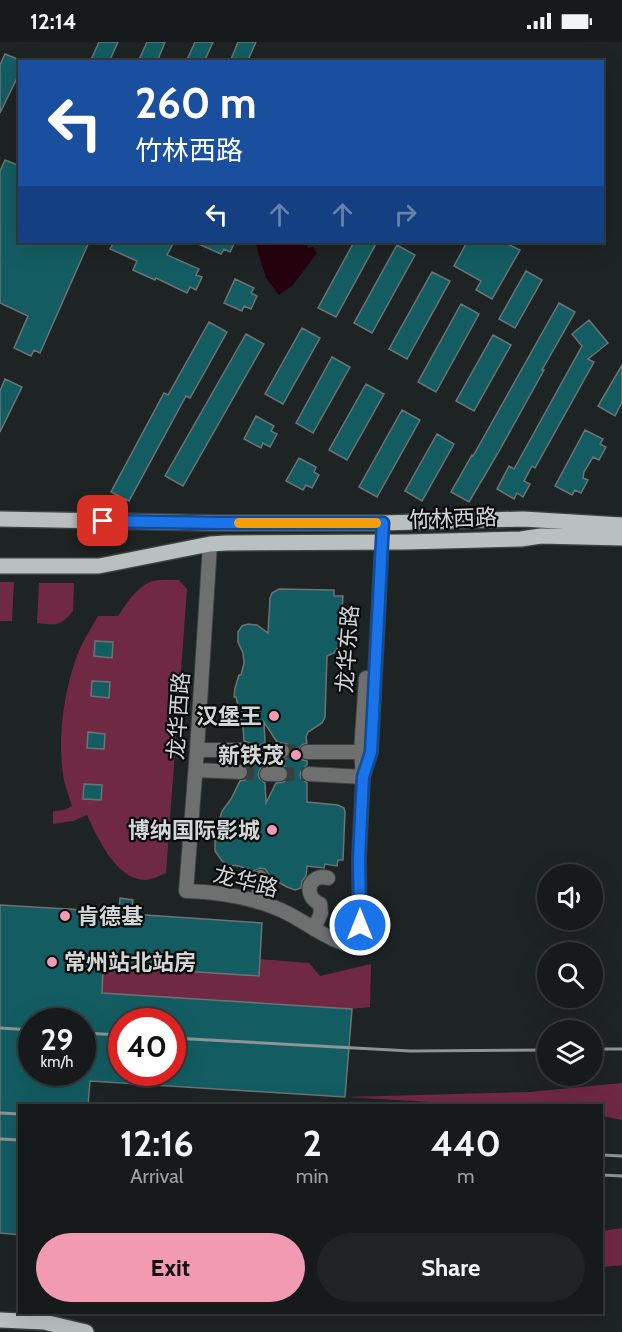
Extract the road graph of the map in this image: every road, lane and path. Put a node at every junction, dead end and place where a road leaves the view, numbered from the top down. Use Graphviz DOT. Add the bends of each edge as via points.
graph roads {
  1 [pos="0,519"];
  2 [pos="379,523"];
  3 [pos="622,525"];
  4 [pos="622,538"];
  5 [pos="378,542"];
  6 [pos="210,544"];
  7 [pos="0,566"];
  8 [pos="197,750"];
  9 [pos="245,750"];
  10 [pos="266,751"];
  11 [pos="282,751"];
  12 [pos="307,752"];
  13 [pos="366,752"];
  14 [pos="196,770"];
  15 [pos="240,772"];
  16 [pos="309,774"];
  17 [pos="363,777"];
  18 [pos="260,877"];
  19 [pos="328,878"];
  20 [pos="186,891"];
  21 [pos="258,902"];
  22 [pos="314,929"];
  23 [pos="360,947"];
  24 [pos="0,1320"];
  25 [pos="86,1332"];
  1 -- 2 [label="main road, 竹林西路"];
  2 -- 3 [label="main road, 竹林西路" via="523,519"];
  2 -- 5 [label="street, 龙华东路"];
  4 -- 5 [label="main road, 竹林西路" via="542,536"];
  5 -- 6 [label="main road, 竹林西路"];
  5 -- 13 [label="street, 龙华东路"];
  6 -- 7 [label="main road, 竹林西路" via="99,566"];
  6 -- 8 [label="street, 龙华西路"];
  8 -- 9 [label="street"];
  8 -- 14 [label="street, 龙华西路"];
  10 -- 11 [label="street"];
  12 -- 13 [label="street"];
  13 -- 17 [label="street, 龙华东路"];
  14 -- 15 [label="street"];
  14 -- 20 [label="street, 龙华西路"];
  16 -- 17 [label="street"];
  17 -- 23 [label="street, 龙华东路"];
  18 -- 21 [label="street"];
  19 -- 22 [label="street" via="316,878 310,885 309,893 320,904 321,913"];
  20 -- 21 [label="street, 龙华路" via="211,891"];
  21 -- 22 [label="street, 龙华路" via="290,914"];
  22 -- 23 [label="street, 龙华路"];
  24 -- 25 [label="main road" via="44,1322"];
}
